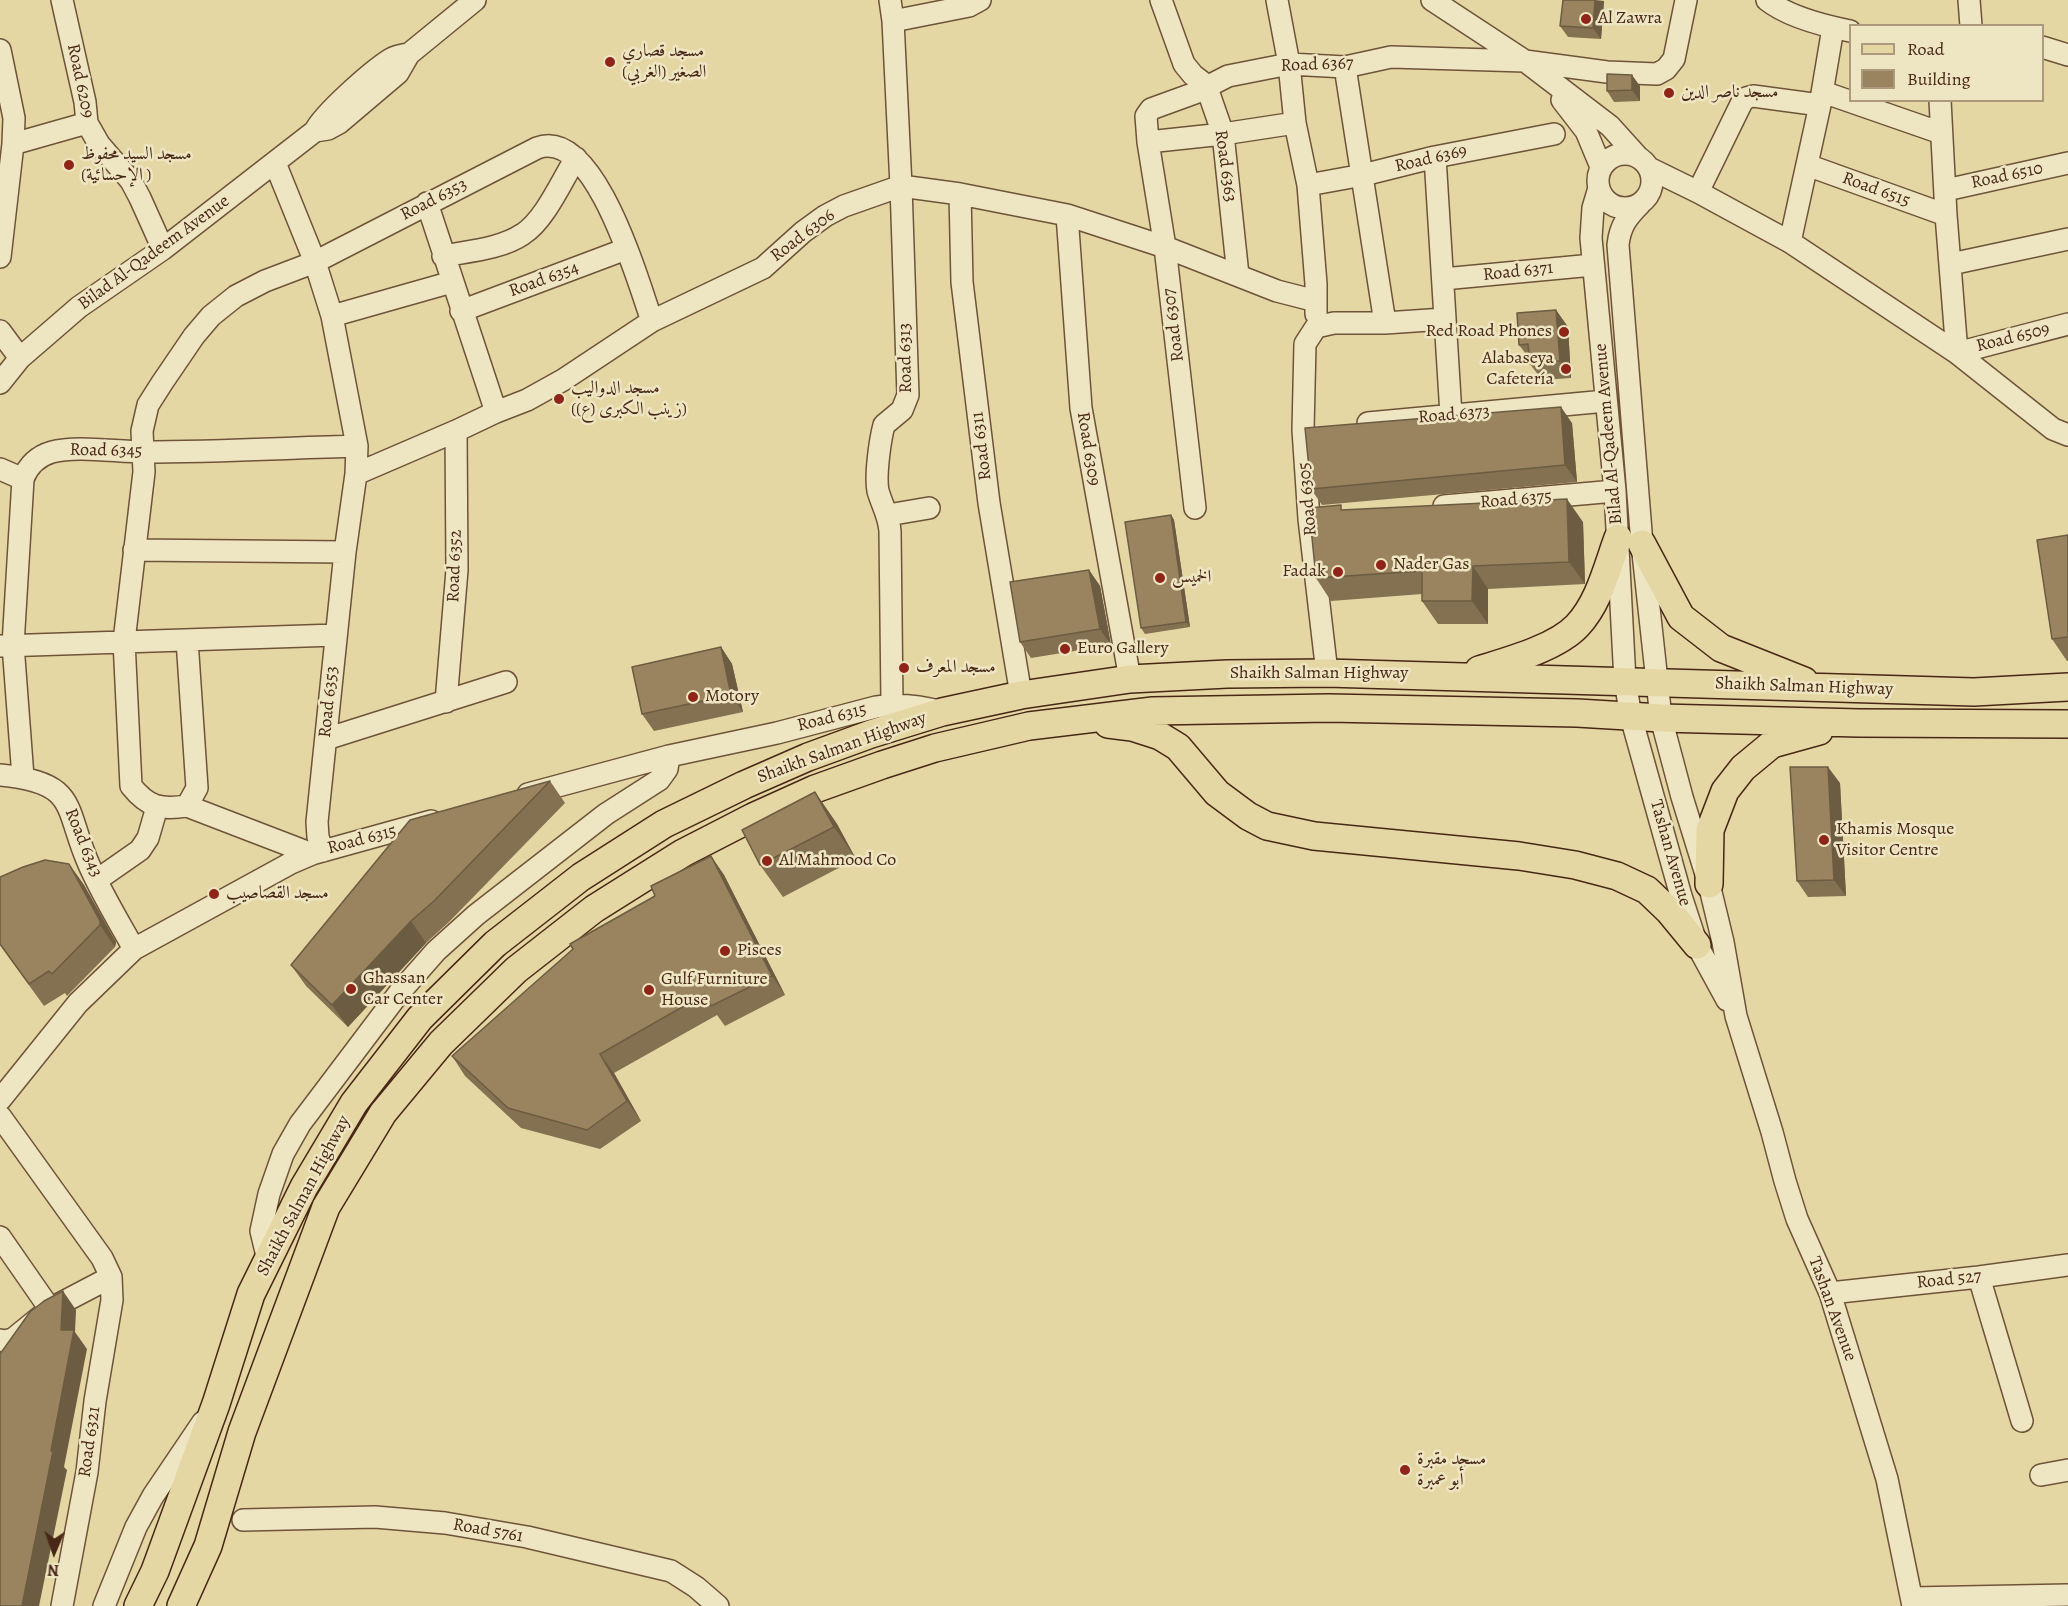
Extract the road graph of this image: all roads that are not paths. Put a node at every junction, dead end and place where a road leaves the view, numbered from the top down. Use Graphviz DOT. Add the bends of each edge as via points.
graph roads {
  1 [pos="62,0"];
  2 [pos="475,0"];
  3 [pos="980,0"];
  4 [pos="1161,0"];
  5 [pos="1277,0"];
  6 [pos="1432,0"];
  7 [pos="1686,0"];
  8 [pos="1767,0"];
  9 [pos="1969,0"];
  10 [pos="891,10"];
  11 [pos="1971,24"];
  12 [pos="1842,30"];
  13 [pos="2044,47"];
  14 [pos="0,50"];
  15 [pos="2068,55"];
  16 [pos="1525,61"];
  17 [pos="1288,64"];
  18 [pos="1345,67"];
  19 [pos="1206,85"];
  20 [pos="1822,98"];
  21 [pos="1940,102"];
  22 [pos="7,117"];
  23 [pos="87,123"];
  24 [pos="1295,123"];
  25 [pos="1941,133"];
  26 [pos="1223,134"];
  27 [pos="1554,134"];
  28 [pos="1148,142"];
  29 [pos="14,144"];
  30 [pos="1435,157"];
  31 [pos="576,158"];
  32 [pos="275,163"];
  33 [pos="1643,163"];
  34 [pos="2068,163"];
  35 [pos="1807,165"];
  36 [pos="1363,175"];
  37 [pos="1600,178"];
  38 [pos="1308,185"];
  39 [pos="901,186"];
  40 [pos="1946,190"];
  41 [pos="1698,192"];
  42 [pos="960,194"];
  43 [pos="1643,201"];
  44 [pos="427,203"];
  45 [pos="1067,215"];
  46 [pos="1946,215"];
  47 [pos="2068,238"];
  48 [pos="1790,242"];
  49 [pos="1165,247"];
  50 [pos="163,249"];
  51 [pos="626,249"];
  52 [pos="0,256"];
  53 [pos="443,256"];
  54 [pos="315,262"];
  55 [pos="1951,264"];
  56 [pos="1593,265"];
  57 [pos="1238,275"];
  58 [pos="1443,279"];
  59 [pos="452,282"];
  60 [pos="1316,301"];
  61 [pos="461,311"];
  62 [pos="332,316"];
  63 [pos="1444,319"];
  64 [pos="652,321"];
  65 [pos="1385,324"];
  66 [pos="2068,324"];
  67 [pos="1316,327"];
  68 [pos="0,332"];
  69 [pos="1957,352"];
  70 [pos="20,358"];
  71 [pos="0,383"];
  72 [pos="1606,401"];
  73 [pos="496,412"];
  74 [pos="1450,415"];
  75 [pos="1348,425"];
  76 [pos="1325,428"];
  77 [pos="1303,430"];
  78 [pos="456,431"];
  79 [pos="2068,435"];
  80 [pos="357,446"];
  81 [pos="142,452"];
  82 [pos="0,469"];
  83 [pos="356,474"];
  84 [pos="23,479"];
  85 [pos="1615,491"];
  86 [pos="929,507"];
  87 [pos="1195,508"];
  88 [pos="1427,508"];
  89 [pos="888,515"];
  90 [pos="1333,516"];
  91 [pos="1309,519"];
  92 [pos="1630,541"];
  93 [pos="134,550"];
  94 [pos="345,552"];
  95 [pos="336,635"];
  96 [pos="187,640"];
  97 [pos="124,641"];
  98 [pos="6,646"];
  99 [pos="1327,673"];
  100 [pos="1464,675"];
  101 [pos="1130,679"];
  102 [pos="1625,681"];
  103 [pos="506,682"];
  104 [pos="1656,682"];
  105 [pos="2068,687"];
  106 [pos="1822,688"];
  107 [pos="1021,696"];
  108 [pos="446,702"];
  109 [pos="892,704"];
  110 [pos="942,712"];
  111 [pos="1631,717"];
  112 [pos="1660,718"];
  113 [pos="1068,720"];
  114 [pos="1858,723"];
  115 [pos="2068,724"];
  116 [pos="326,739"];
  117 [pos="669,756"];
  118 [pos="0,775"];
  119 [pos="596,776"];
  120 [pos="23,777"];
  121 [pos="509,800"];
  122 [pos="187,806"];
  123 [pos="157,807"];
  124 [pos="606,814"];
  125 [pos="445,817"];
  126 [pos="318,852"];
  127 [pos="65,867"];
  128 [pos="93,873"];
  129 [pos="1709,884"];
  130 [pos="1697,945"];
  131 [pos="134,950"];
  132 [pos="1736,1016"];
  133 [pos="0,1100"];
  134 [pos="0,1116"];
  135 [pos="0,1237"];
  136 [pos="268,1260"];
  137 [pos="2068,1264"];
  138 [pos="111,1277"];
  139 [pos="1979,1277"];
  140 [pos="1830,1293"];
  141 [pos="50,1309"];
  142 [pos="0,1340"];
  143 [pos="216,1404"];
  144 [pos="2022,1421"];
  145 [pos="2068,1470"];
  146 [pos="2041,1475"];
  147 [pos="221,1496"];
  148 [pos="243,1520"];
  149 [pos="208,1546"];
  150 [pos="2068,1595"];
  151 [pos="1912,1602"];
  152 [pos="62,1606"];
  153 [pos="104,1606"];
  154 [pos="138,1606"];
  155 [pos="181,1606"];
  156 [pos="718,1606"];
  1 -- 23 [label="street, Road 6209"];
  2 -- 32 [label="street, Bilad Al-Qadeem Avenue" via="409,54 398,73 339,123 315,131"];
  3 -- 10 [label="street" via="969,6"];
  4 -- 19 [label="street, Road 6363" via="1184,64"];
  5 -- 17 [label="street"];
  6 -- 16 [label="street"];
  7 -- 16 [label="street, Road 6367" via="1674,59 1657,74"];
  8 -- 12 [label="street" via="1783,10"];
  9 -- 11 [label="street"];
  10 -- 39 [label="street, Road 6313"];
  12 -- 20 [label="street"];
  13 -- 15 [label="street"];
  14 -- 22 [label="street"];
  16 -- 18 [label="street, Road 6367" via="1391,57"];
  16 -- 33 [label="street" via="1610,126"];
  16 -- 37 [label="street" via="1576,115 1586,131"];
  17 -- 18 [label="street, Road 6367"];
  17 -- 19 [label="street, Road 6367" via="1227,76"];
  17 -- 24 [label="street"];
  18 -- 36 [label="street"];
  19 -- 26 [label="street, Road 6363"];
  19 -- 28 [label="street, Road 6367" via="1151,109 1146,116"];
  20 -- 25 [label="street"];
  20 -- 35 [label="street"];
  20 -- 41 [label="street" via="1746,98"];
  21 -- 25 [label="street, Road 6510"];
  22 -- 29 [label="street"];
  23 -- 29 [label="street"];
  23 -- 50 [label="street, Road 6209" via="140,198"];
  24 -- 26 [label="street"];
  24 -- 38 [label="street"];
  25 -- 40 [label="street, Road 6510"];
  26 -- 28 [label="street"];
  26 -- 57 [label="street, Road 6363"];
  27 -- 30 [label="street, Road 6369"];
  28 -- 49 [label="street, Road 6307"];
  29 -- 52 [label="street"];
  30 -- 36 [label="street, Road 6369"];
  30 -- 58 [label="street"];
  31 -- 44 [label="street, Road 6353" via="565,149 546,145"];
  31 -- 51 [label="street" via="598,186"];
  31 -- 53 [label="street" via="544,211 524,233 497,245"];
  32 -- 50 [label="street, Bilad Al-Qadeem Avenue"];
  32 -- 54 [label="street, Road 6353"];
  33 -- 37 [label="street" via="1631,154 1617,155 1605,162"];
  33 -- 41 [label="street"];
  33 -- 43 [label="street" via="1652,184"];
  34 -- 40 [label="street, Road 6510"];
  35 -- 46 [label="street, Road 6515"];
  35 -- 48 [label="street"];
  36 -- 38 [label="street, Road 6369"];
  36 -- 65 [label="street"];
  37 -- 43 [label="street" via="1608,202 1615,206 1624,208"];
  37 -- 56 [label="street, Bilad Al-Qadeem Avenue" via="1592,225"];
  38 -- 60 [label="street"];
  39 -- 42 [label="street, Road 6306"];
  39 -- 64 [label="street, Road 6306" via="835,211 803,232 763,267"];
  39 -- 89 [label="street, Road 6313" via="908,395 902,410 883,429 877,483"];
  40 -- 46 [label="street, Road 6510"];
  41 -- 43 [label="street" via="1679,192"];
  41 -- 48 [label="street"];
  42 -- 45 [label="street, Road 6306"];
  42 -- 107 [label="street, Road 6311" via="962,282 989,504"];
  43 -- 92 [label="street, Bilad Al-Qadeem Avenue" via="1625,219 1618,245"];
  44 -- 53 [label="street"];
  44 -- 54 [label="street, Road 6353"];
  45 -- 49 [label="street, Road 6306"];
  45 -- 101 [label="street, Road 6309" via="1081,408"];
  46 -- 55 [label="street, Road 6510"];
  47 -- 55 [label="street"];
  48 -- 69 [label="street"];
  49 -- 57 [label="street, Road 6306"];
  49 -- 87 [label="street, Road 6307"];
  50 -- 70 [label="street, Bilad Al-Qadeem Avenue" via="79,307"];
  51 -- 61 [label="street, Road 6354"];
  51 -- 64 [label="street"];
  53 -- 59 [label="street"];
  54 -- 62 [label="street, Road 6353"];
  54 -- 81 [label="street" via="236,296 211,316 148,405"];
  55 -- 69 [label="street, Road 6510"];
  56 -- 58 [label="street, Road 6371"];
  56 -- 72 [label="street, Bilad Al-Qadeem Avenue"];
  57 -- 60 [label="street, Road 6306" via="1276,291"];
  58 -- 63 [label="street"];
  59 -- 61 [label="street"];
  59 -- 62 [label="street"];
  60 -- 67 [label="street"];
  61 -- 73 [label="street"];
  62 -- 80 [label="street, Road 6353"];
  63 -- 65 [label="street"];
  63 -- 74 [label="street"];
  64 -- 73 [label="street, Road 6306" via="563,380"];
  65 -- 67 [label="street" via="1334,323"];
  66 -- 69 [label="street, Road 6509"];
  67 -- 77 [label="street, Road 6305" via="1305,344"];
  68 -- 70 [label="street"];
  69 -- 79 [label="street" via="2053,429"];
  70 -- 71 [label="street, Bilad Al-Qadeem Avenue"];
  72 -- 74 [label="street, Road 6373"];
  72 -- 85 [label="street, Bilad Al-Qadeem Avenue"];
  73 -- 78 [label="street, Road 6306"];
  74 -- 75 [label="street, Road 6373"];
  76 -- 77 [label="street"];
  77 -- 91 [label="street, Road 6305"];
  78 -- 83 [label="street, Road 6306"];
  78 -- 108 [label="street, Road 6352" via="457,570"];
  80 -- 81 [label="street, Road 6345"];
  80 -- 83 [label="street, Road 6353"];
  81 -- 84 [label="street, Road 6345" via="54,451 33,463"];
  81 -- 93 [label="street" via="144,472"];
  82 -- 84 [label="street"];
  83 -- 94 [label="street, Road 6353"];
  84 -- 98 [label="street"];
  85 -- 88 [label="street, Road 6375"];
  85 -- 92 [label="street, Bilad Al-Qadeem Avenue"];
  86 -- 89 [label="street"];
  89 -- 109 [label="street, Road 6313"];
  90 -- 91 [label="street"];
  91 -- 99 [label="street, Road 6305"];
  92 -- 100 [label="main road" via="1576,628 1543,648"];
  92 -- 102 [label="street, Bilad Al-Qadeem Avenue"];
  92 -- 104 [label="street, Bilad Al-Qadeem Avenue"];
  92 -- 106 [label="main road" via="1681,617 1721,648"];
  93 -- 94 [label="street"];
  93 -- 97 [label="street"];
  94 -- 95 [label="street, Road 6353"];
  95 -- 96 [label="street"];
  95 -- 116 [label="street, Road 6353"];
  96 -- 97 [label="street"];
  96 -- 122 [label="street" via="197,772 197,788"];
  97 -- 98 [label="street"];
  97 -- 123 [label="street" via="131,786 142,799"];
  98 -- 120 [label="street"];
  99 -- 100 [label="main road, Shaikh Salman Highway"];
  99 -- 101 [label="main road, Shaikh Salman Highway"];
  100 -- 102 [label="main road, Shaikh Salman Highway"];
  101 -- 107 [label="main road, Shaikh Salman Highway"];
  102 -- 104 [label="main road, Shaikh Salman Highway"];
  102 -- 111 [label="street, Tashan Avenue"];
  103 -- 108 [label="street"];
  104 -- 106 [label="main road, Shaikh Salman Highway"];
  104 -- 112 [label="street, Tashan Avenue"];
  105 -- 106 [label="main road, Shaikh Salman Highway" via="1974,692"];
  107 -- 110 [label="main road, Shaikh Salman Highway"];
  108 -- 116 [label="street"];
  109 -- 110 [label="street, Road 6315"];
  109 -- 117 [label="street, Road 6315"];
  110 -- 136 [label="main road, Shaikh Salman Highway" via="808,757 664,824 581,877 495,944 420,1018 354,1103 304,1187"];
  111 -- 112 [label="main road, Shaikh Salman Highway"];
  111 -- 113 [label="main road, Shaikh Salman Highway" via="1216,708"];
  111 -- 130 [label="street, Tashan Avenue"];
  112 -- 114 [label="main road, Shaikh Salman Highway"];
  112 -- 129 [label="street, Tashan Avenue"];
  113 -- 130 [label="main road" via="1132,727 1160,736 1178,747 1217,794 1267,826 1314,836 1519,856 1617,876 1647,890"];
  113 -- 147 [label="main road, Shaikh Salman Highway" via="935,748 815,789 753,817 683,853 594,909 516,970 441,1042 383,1113 326,1207"];
  114 -- 115 [label="main road, Shaikh Salman Highway"];
  114 -- 129 [label="main road" via="1772,744 1743,768 1725,791 1710,830"];
  116 -- 126 [label="street, Road 6353" via="317,822"];
  117 -- 119 [label="street, Road 6315"];
  117 -- 124 [label="street" via="667,769 659,780"];
  118 -- 120 [label="street, Road 6343"];
  119 -- 121 [label="street, Road 6315"];
  119 -- 124 [label="street" via="608,799"];
  120 -- 128 [label="street, Road 6343" via="51,787 65,800"];
  122 -- 123 [label="street"];
  122 -- 126 [label="street"];
  123 -- 128 [label="street" via="140,850"];
  124 -- 136 [label="street" via="436,951 348,1058 283,1154 261,1231"];
  125 -- 126 [label="street, Road 6315"];
  126 -- 131 [label="street, Road 6315" via="291,862"];
  127 -- 128 [label="street"];
  128 -- 131 [label="street, Road 6343"];
  129 -- 132 [label="street, Tashan Avenue"];
  130 -- 132 [label="street, Tashan Avenue"];
  131 -- 133 [label="street, Road 6315" via="78,1003"];
  132 -- 140 [label="street, Tashan Avenue" via="1794,1209"];
  134 -- 138 [label="street, Road 6321" via="102,1258"];
  135 -- 141 [label="street"];
  136 -- 143 [label="main road, Shaikh Salman Highway" via="251,1294"];
  137 -- 139 [label="street, Road 527"];
  138 -- 141 [label="street"];
  138 -- 152 [label="street, Road 6321" via="112,1300 87,1472"];
  139 -- 140 [label="street, Road 527"];
  139 -- 144 [label="street"];
  140 -- 151 [label="street, Tashan Avenue" via="1887,1479"];
  141 -- 142 [label="street" via="13,1339"];
  143 -- 153 [label="street" via="153,1496"];
  143 -- 154 [label="main road, Shaikh Salman Highway"];
  145 -- 146 [label="street"];
  147 -- 148 [label="street"];
  147 -- 149 [label="main road, Shaikh Salman Highway"];
  148 -- 149 [label="street"];
  148 -- 156 [label="street, Road 5761" via="375,1517 445,1523 527,1537 671,1571"];
  149 -- 155 [label="main road, Shaikh Salman Highway"];
  150 -- 151 [label="street"];
}
